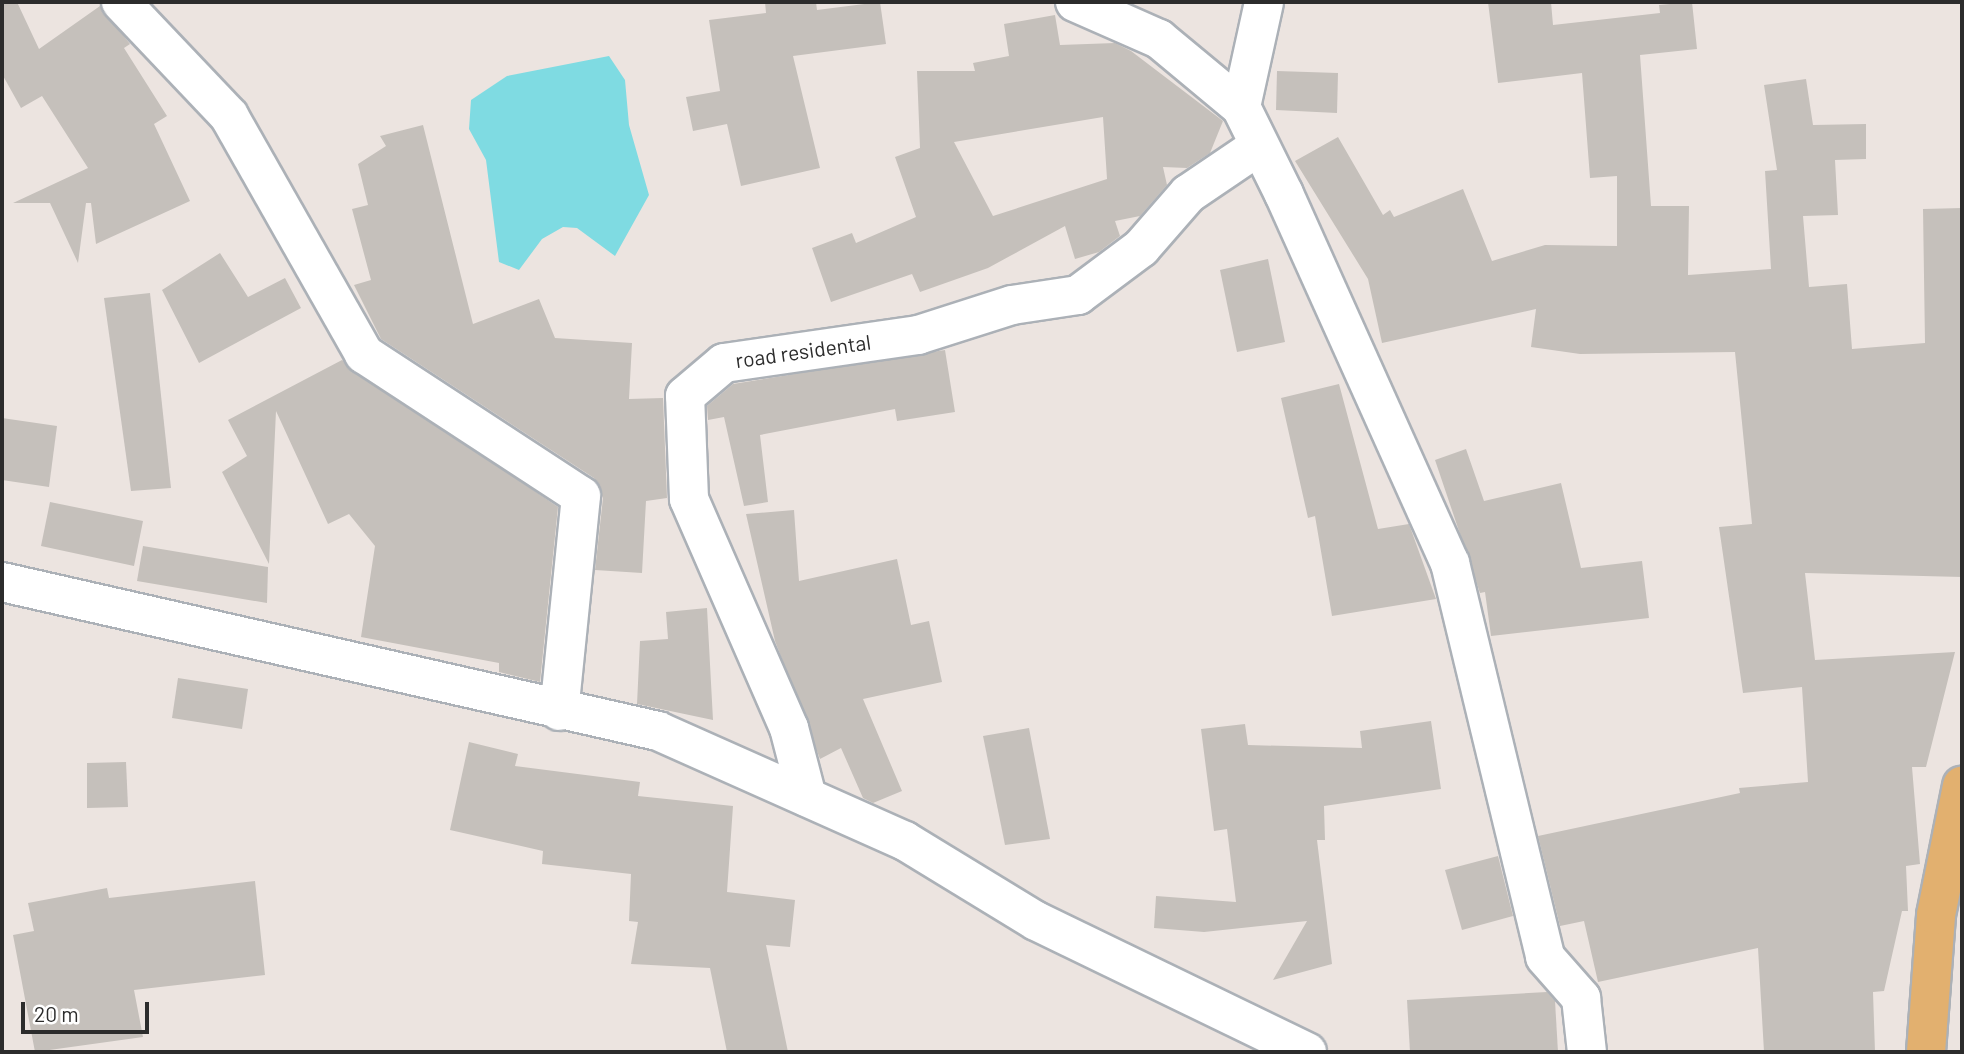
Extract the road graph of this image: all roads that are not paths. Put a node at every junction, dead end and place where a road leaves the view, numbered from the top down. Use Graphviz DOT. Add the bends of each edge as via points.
graph roads {
  1 [pos="121,2"];
  2 [pos="1076,2"];
  3 [pos="1264,2"];
  4 [pos="1241,107"];
  5 [pos="1256,148"];
  6 [pos="2,582"];
  7 [pos="558,712"];
  8 [pos="1962,786"];
  9 [pos="807,797"];
  10 [pos="1307,1052"];
  11 [pos="1587,1052"];
  12 [pos="1926,1052"];
  1 -- 7 [label="street" via="229,116 364,354 581,496"];
  2 -- 4 [label="street" via="1159,39"];
  3 -- 4 [label="street"];
  4 -- 5 [label="street"];
  5 -- 9 [label="street, road residental" via="1188,194 1141,248 1078,295 1012,305 918,335 724,363 685,396 689,499 784,715"];
  5 -- 11 [label="street" via="1284,194 1450,563 1545,957 1581,999"];
  6 -- 7 [label="street"];
  7 -- 9 [label="street" via="658,731"];
  8 -- 12 [label="main road" via="1936,915"];
  9 -- 10 [label="street" via="905,841 1036,920"];
}
